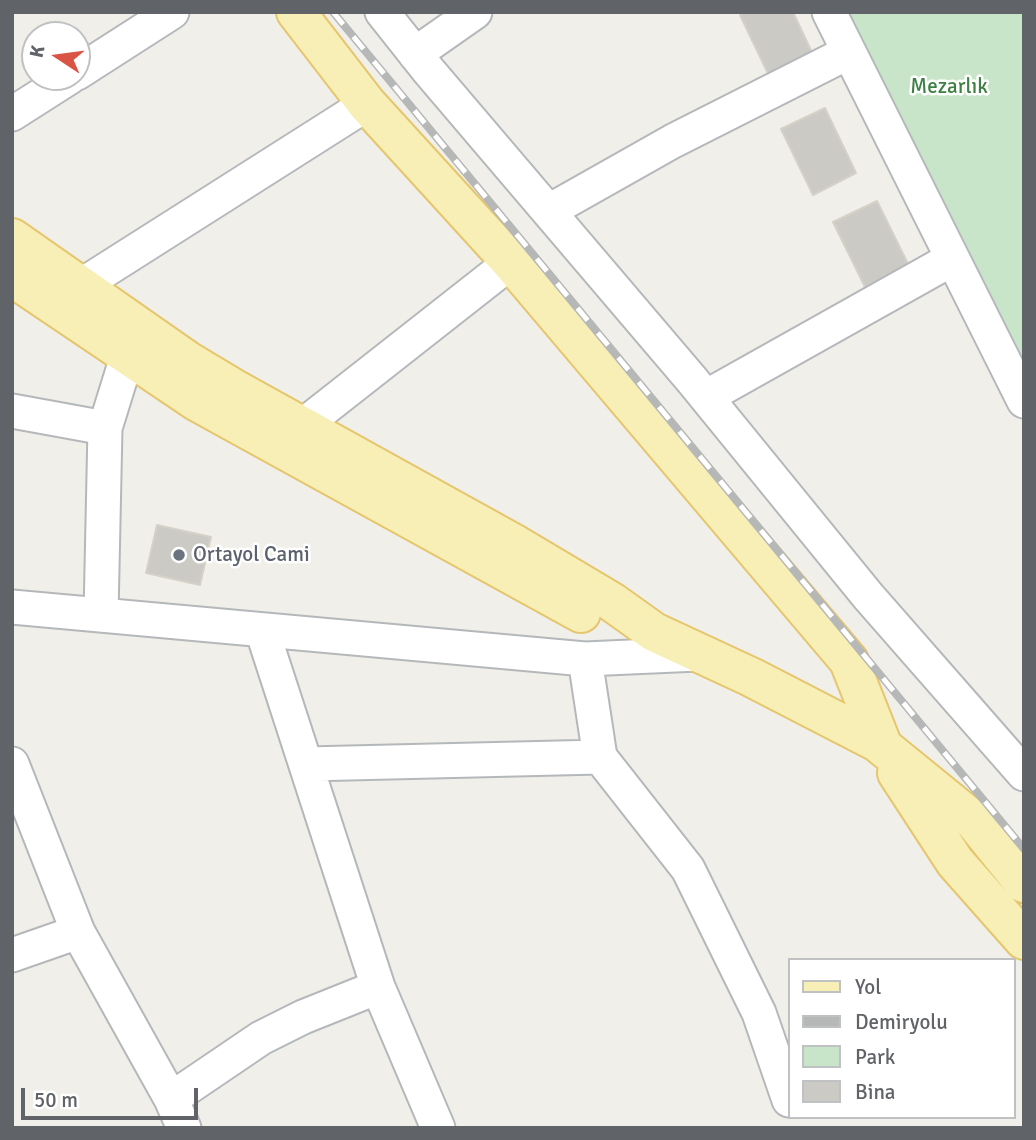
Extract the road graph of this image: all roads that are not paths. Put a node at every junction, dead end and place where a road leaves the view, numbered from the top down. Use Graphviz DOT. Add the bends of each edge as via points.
graph roads {
  1 [pos="172,12"];
  2 [pos="296,12"];
  3 [pos="382,12"];
  4 [pos="475,12"];
  5 [pos="829,12"];
  6 [pos="849,52"];
  7 [pos="415,54"];
  8 [pos="91,64"];
  9 [pos="48,91"];
  10 [pos="367,104"];
  11 [pos="12,114"];
  12 [pos="549,212"];
  13 [pos="12,238"];
  14 [pos="952,259"];
  15 [pos="511,262"];
  16 [pos="12,277"];
  17 [pos="82,285"];
  18 [pos="127,357"];
  19 [pos="706,397"];
  20 [pos="1024,401"];
  21 [pos="12,411"];
  22 [pos="301,426"];
  23 [pos="105,428"];
  24 [pos="12,607"];
  25 [pos="101,615"];
  26 [pos="262,629"];
  27 [pos="654,632"];
  28 [pos="698,654"];
  29 [pos="585,659"];
  30 [pos="880,745"];
  31 [pos="600,757"];
  32 [pos="1019,763"];
  33 [pos="12,764"];
  34 [pos="307,764"];
  35 [pos="1024,883"];
  36 [pos="78,932"];
  37 [pos="1024,940"];
  38 [pos="12,955"];
  39 [pos="378,987"];
  40 [pos="788,1097"];
  41 [pos="178,1113"];
  42 [pos="438,1128"];
  1 -- 8 [label="street"];
  2 -- 10 [label="main road"];
  3 -- 7 [label="street"];
  4 -- 7 [label="street"];
  5 -- 6 [label="street"];
  6 -- 12 [label="street" via="673,141"];
  6 -- 14 [label="street"];
  7 -- 12 [label="street"];
  9 -- 11 [label="street"];
  10 -- 15 [label="main road"];
  10 -- 17 [label="street"];
  12 -- 19 [label="street"];
  13 -- 17 [label="main road"];
  14 -- 19 [label="street"];
  14 -- 20 [label="street"];
  15 -- 22 [label="street"];
  15 -- 30 [label="main road" via="849,661"];
  16 -- 18 [label="main road"];
  17 -- 22 [label="main road" via="188,361"];
  18 -- 23 [label="street"];
  18 -- 27 [label="main road" via="237,425 603,625"];
  19 -- 32 [label="street" via="868,596"];
  21 -- 23 [label="street"];
  22 -- 27 [label="main road" via="513,543"];
  23 -- 25 [label="street"];
  24 -- 25 [label="street"];
  25 -- 26 [label="street"];
  26 -- 29 [label="street"];
  26 -- 34 [label="street"];
  27 -- 28 [label="main road"];
  28 -- 29 [label="street"];
  28 -- 30 [label="main road"];
  29 -- 31 [label="street"];
  30 -- 35 [label="main road" via="974,821"];
  30 -- 37 [label="main road" via="956,862"];
  31 -- 34 [label="street"];
  31 -- 40 [label="street" via="688,869 759,1013"];
  33 -- 36 [label="street"];
  34 -- 39 [label="street"];
  36 -- 38 [label="street"];
  36 -- 41 [label="street"];
  39 -- 41 [label="street" via="261,1038"];
  39 -- 42 [label="street"];
}
